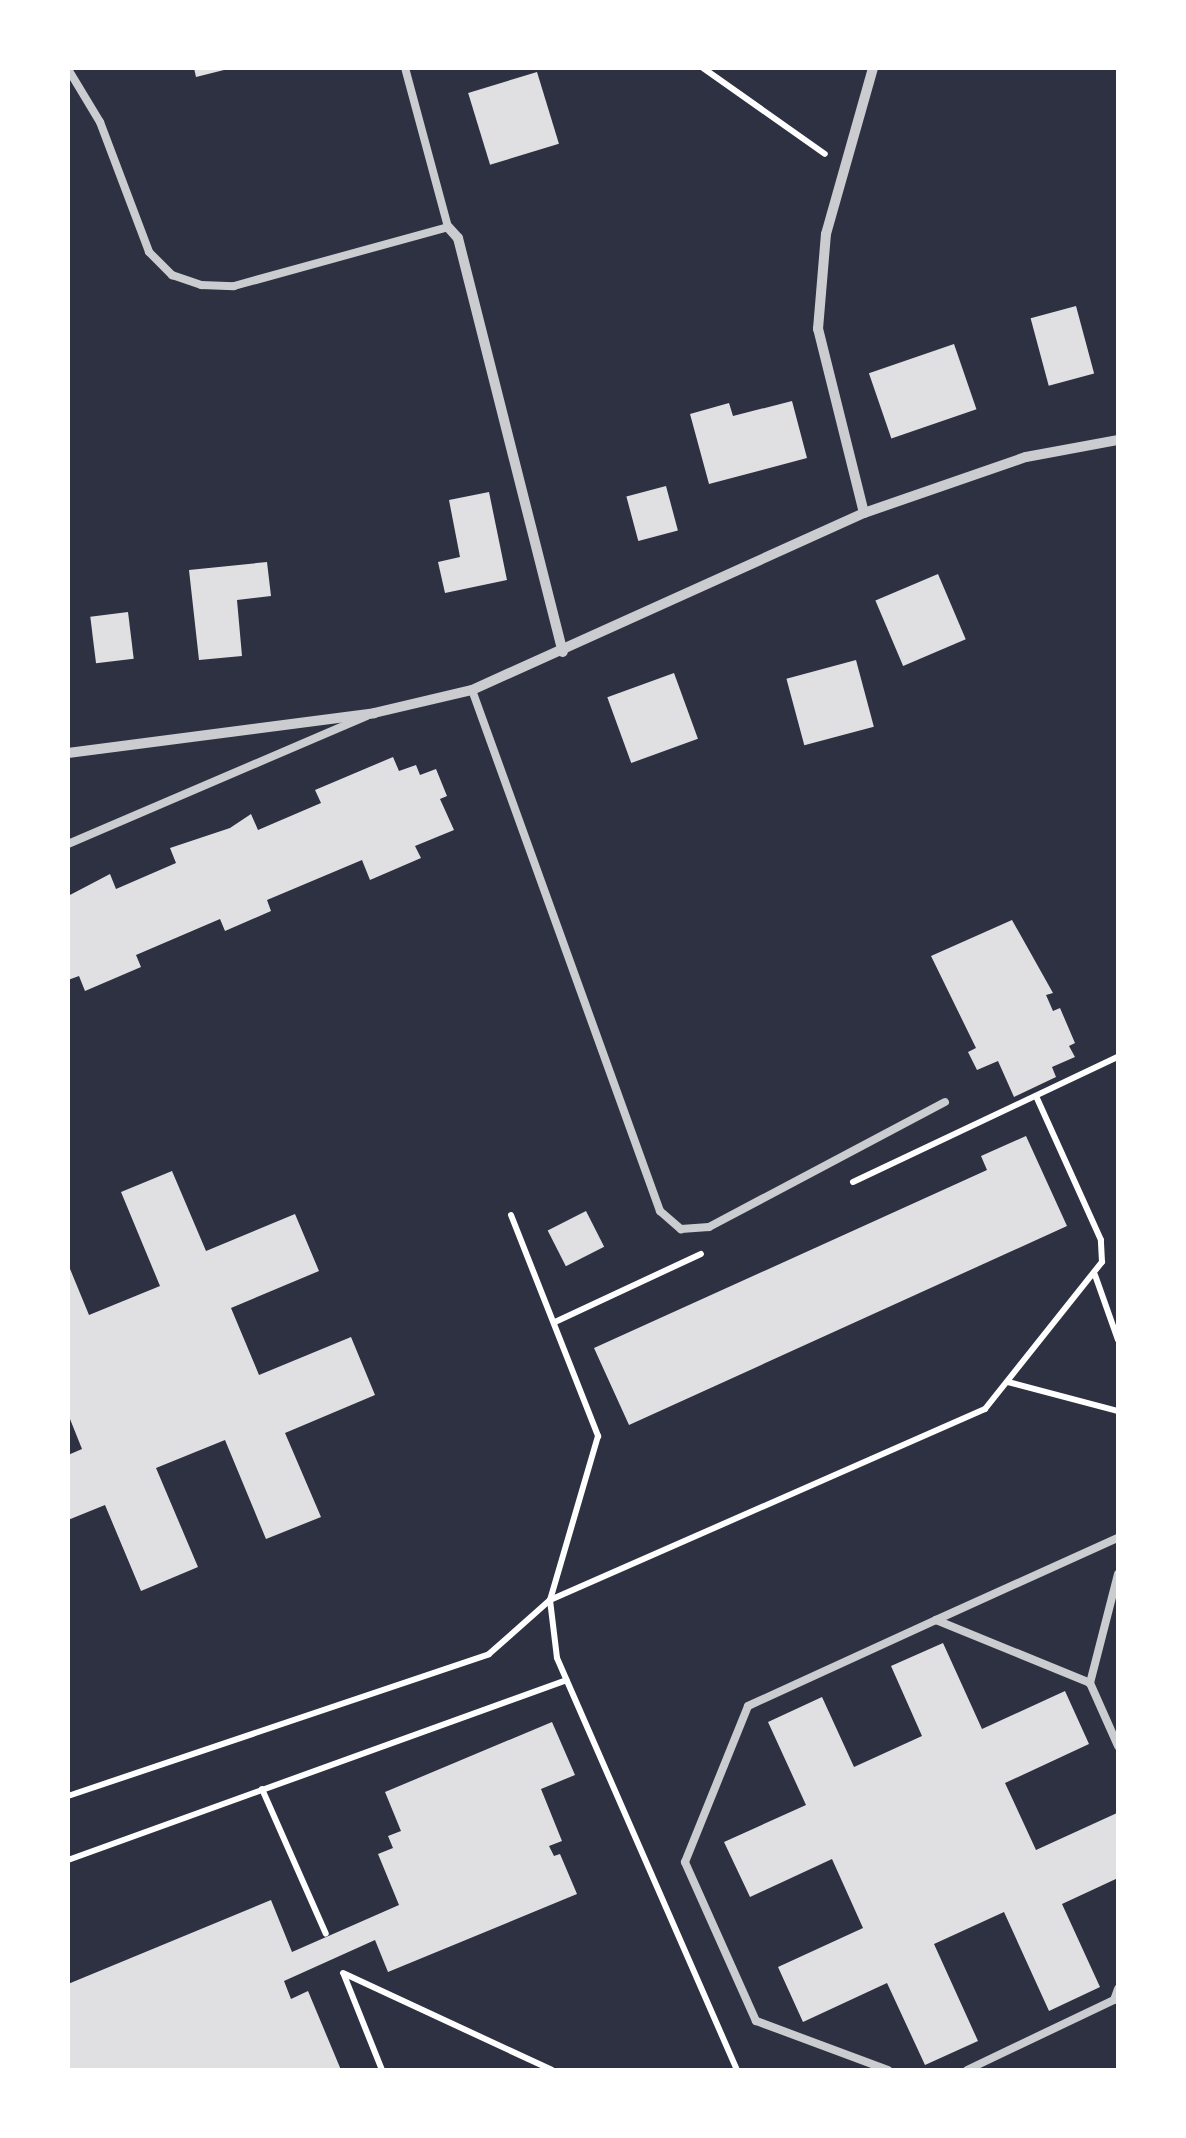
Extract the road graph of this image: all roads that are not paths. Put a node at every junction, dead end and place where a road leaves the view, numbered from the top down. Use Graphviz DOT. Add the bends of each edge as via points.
graph roads {
  1 [pos="405,68"];
  2 [pos="873,68"];
  3 [pos="68,70"];
  4 [pos="448,227"];
  5 [pos="1118,440"];
  6 [pos="864,514"];
  7 [pos="563,652"];
  8 [pos="472,690"];
  9 [pos="374,713"];
  10 [pos="68,752"];
  11 [pos="68,844"];
  12 [pos="945,1102"];
  13 [pos="1118,1538"];
  14 [pos="1118,1574"];
  15 [pos="936,1620"];
  16 [pos="1090,1683"];
  17 [pos="1118,1746"];
  18 [pos="1118,1989"];
  19 [pos="888,2070"];
  20 [pos="966,2070"];
  1 -- 4 [label="lane"];
  2 -- 6 [label="street" via="826,234 818,329"];
  3 -- 4 [label="lane" via="100,122 135,226 172,274 234,286"];
  4 -- 7 [label="street" via="458,238"];
  5 -- 6 [label="street" via="1026,457"];
  6 -- 7 [label="street"];
  7 -- 8 [label="street"];
  8 -- 9 [label="street"];
  8 -- 12 [label="lane" via="660,1211 681,1229 709,1227"];
  9 -- 10 [label="street"];
  9 -- 11 [label="lane"];
  13 -- 15 [label="lane"];
  14 -- 16 [label="lane"];
  15 -- 16 [label="lane"];
  15 -- 19 [label="lane" via="748,1706 685,1862 756,2021"];
  16 -- 17 [label="lane"];
  18 -- 20 [label="lane" via="1114,2000"];
}
